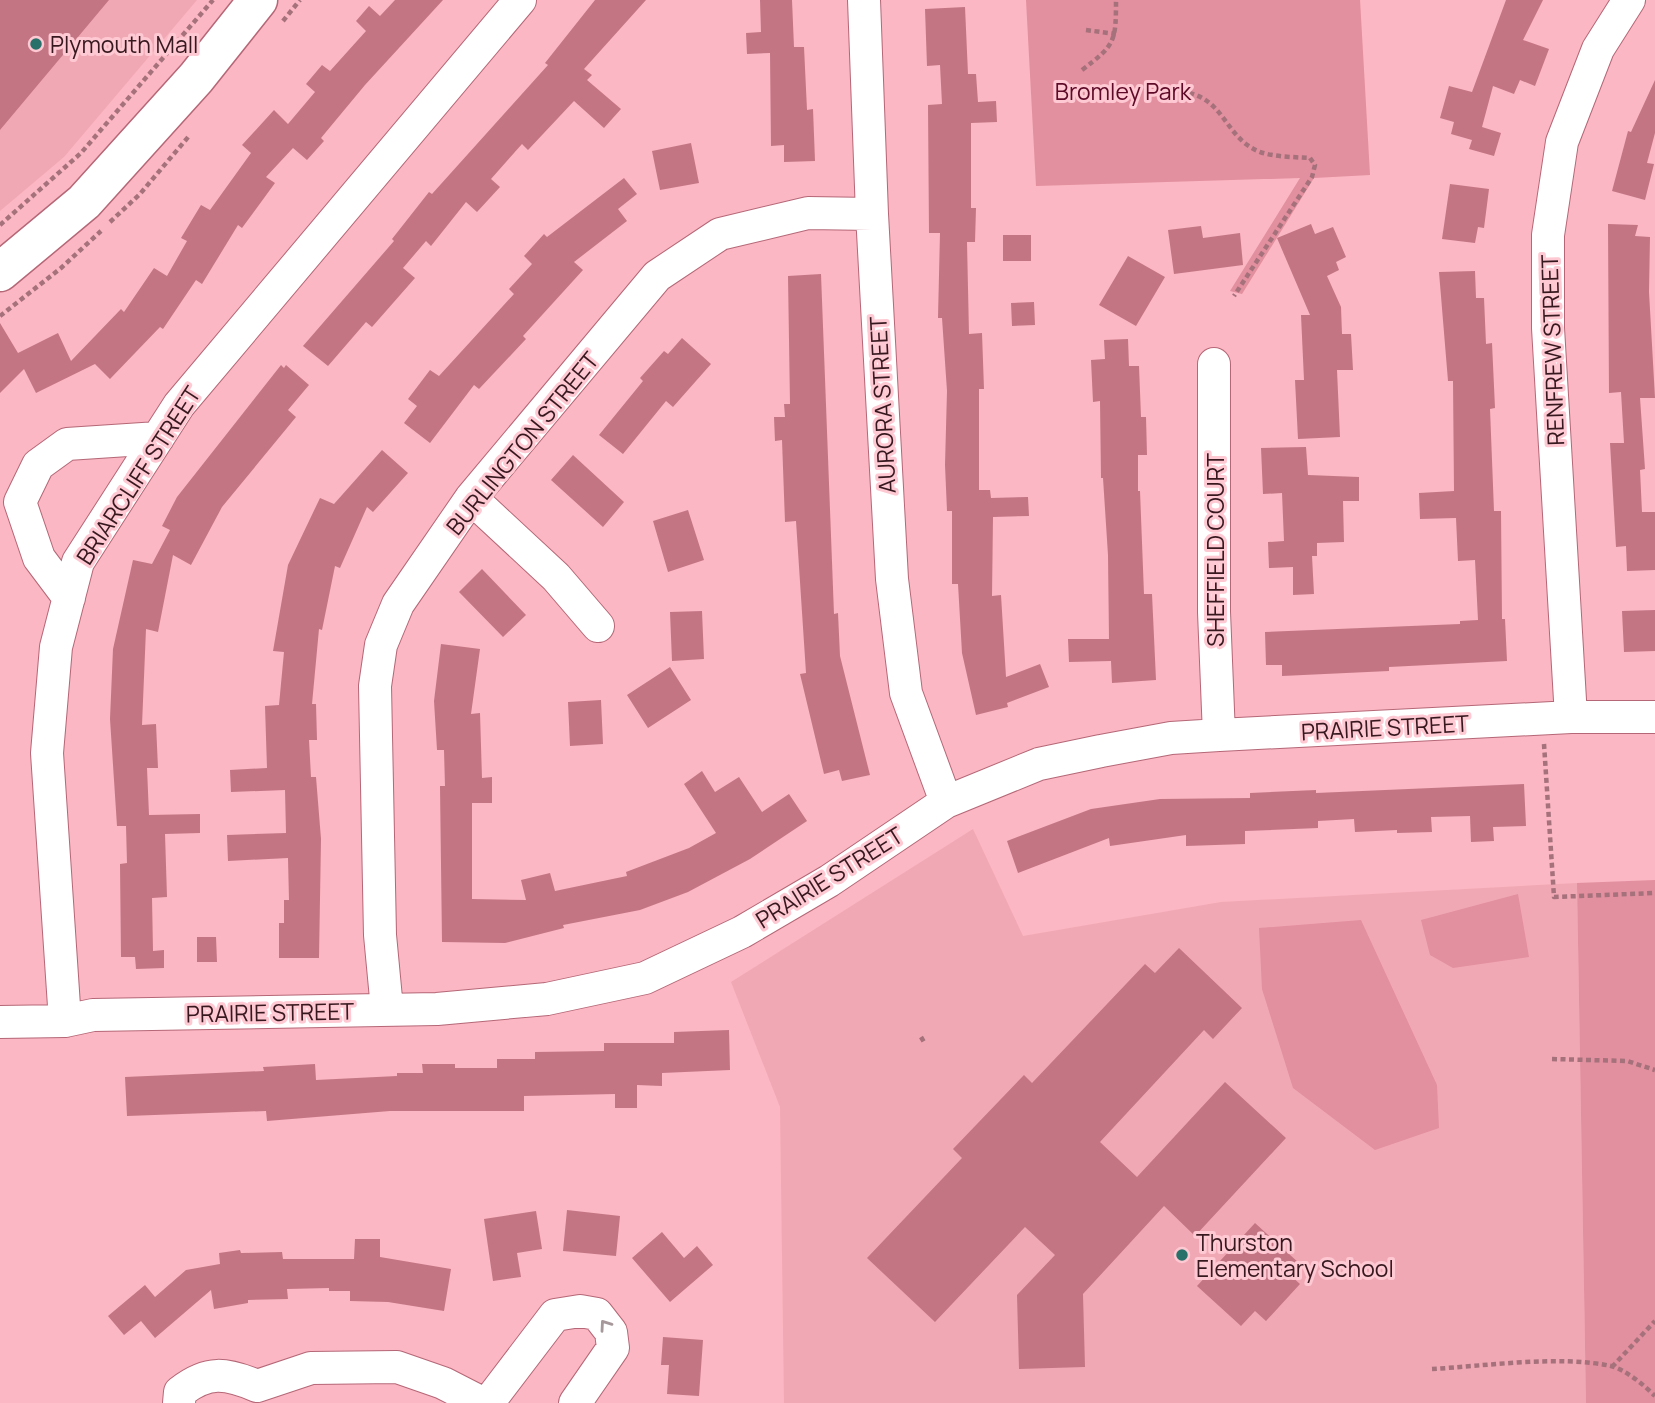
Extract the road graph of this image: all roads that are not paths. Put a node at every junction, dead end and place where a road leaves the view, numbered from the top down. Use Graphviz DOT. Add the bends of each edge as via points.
graph roads {
  1 [pos="258,0"];
  2 [pos="520,0"];
  3 [pos="864,0"];
  4 [pos="1629,0"];
  5 [pos="872,214"];
  6 [pos="0,272"];
  7 [pos="1214,364"];
  8 [pos="158,438"];
  9 [pos="471,498"];
  10 [pos="69,598"];
  11 [pos="598,626"];
  12 [pos="1571,717"];
  13 [pos="1655,717"];
  14 [pos="1219,735"];
  15 [pos="946,802"];
  16 [pos="387,1009"];
  17 [pos="65,1021"];
  18 [pos="0,1022"];
  19 [pos="253,1394"];
  20 [pos="179,1403"];
  21 [pos="482,1403"];
  22 [pos="488,1403"];
  23 [pos="575,1403"];
  1 -- 6 [label="main road" via="196,78 84,202"];
  2 -- 8 [label="street, BRIARCLIFF STREET" via="179,405"];
  3 -- 5 [label="street, AURORA STREET"];
  4 -- 12 [label="street, RENFREW STREET" via="1598,49 1562,142 1548,235 1548,328"];
  5 -- 9 [label="street, BURLINGTON STREET" via="808,213 720,233 657,276"];
  5 -- 15 [label="street, AURORA STREET" via="892,579 906,693"];
  7 -- 14 [label="street, SHEFFIELD COURT"];
  8 -- 10 [label="street, BRIARCLIFF STREET" via="78,562"];
  8 -- 10 [label="street" via="67,444 38,465 20,502 39,558"];
  9 -- 11 [label="street" via="556,577"];
  9 -- 16 [label="street, BURLINGTON STREET" via="398,604 381,645 375,687 380,935"];
  10 -- 17 [label="street, BRIARCLIFF STREET" via="56,647 47,753"];
  12 -- 13 [label="street, PRAIRIE STREET"];
  12 -- 14 [label="street, PRAIRIE STREET"];
  14 -- 15 [label="street, PRAIRIE STREET" via="1171,738 1039,764"];
  15 -- 16 [label="street, PRAIRIE STREET" via="829,881 742,932 645,978 547,999"];
  16 -- 17 [label="street, PRAIRIE STREET" via="93,1016"];
  17 -- 18 [label="street, PRAIRIE STREET"];
  19 -- 20 [label="street" via="229,1374 196,1380 180,1392"];
  19 -- 21 [label="street" via="311,1368 397,1367"];
  23 -- 22 [label="street, one-way" via="613,1349 611,1332 597,1314 580,1311 555,1315"];
}
